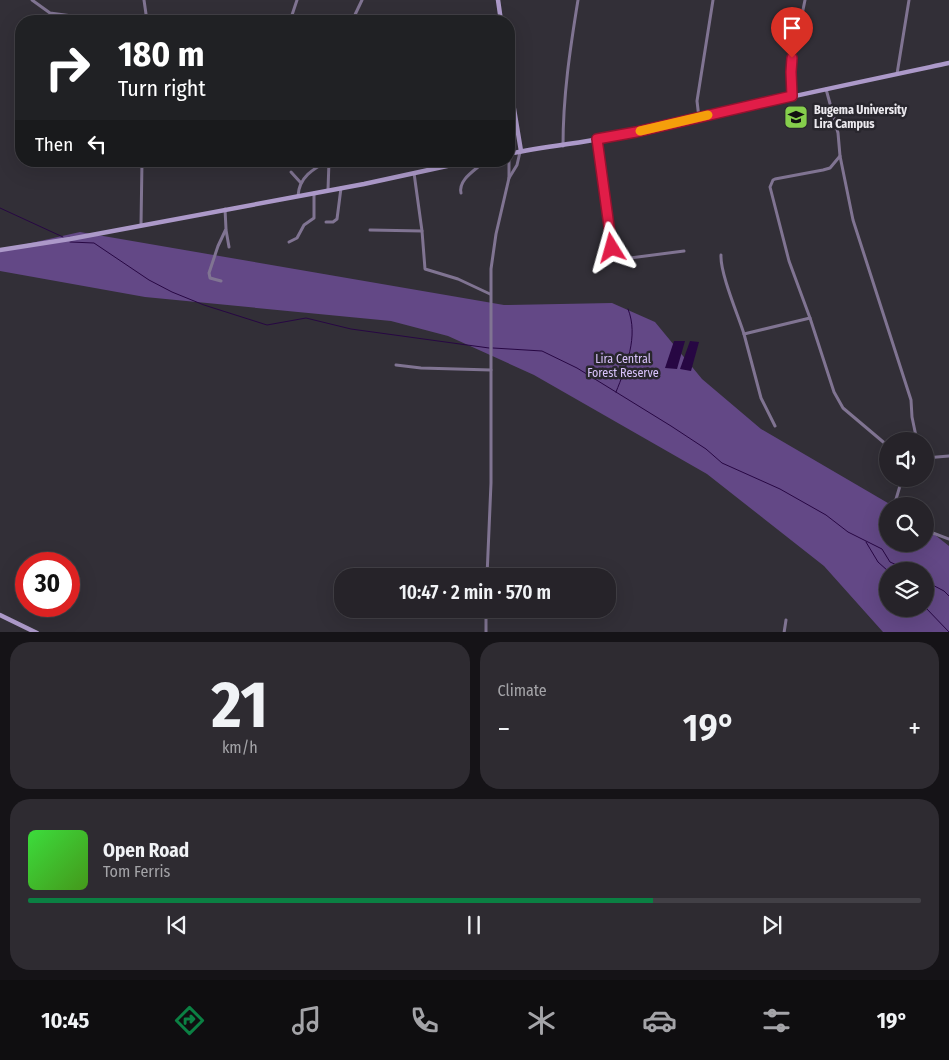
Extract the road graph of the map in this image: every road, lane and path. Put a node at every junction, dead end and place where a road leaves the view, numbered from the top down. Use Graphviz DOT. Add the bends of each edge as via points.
graph roads {
  1 [pos="32,0"];
  2 [pos="144,0"];
  3 [pos="297,0"];
  4 [pos="362,0"];
  5 [pos="498,0"];
  6 [pos="578,0"];
  7 [pos="712,0"];
  8 [pos="805,0"];
  9 [pos="909,0"];
  10 [pos="65,15"];
  11 [pos="146,15"];
  12 [pos="292,15"];
  13 [pos="355,15"];
  14 [pos="500,15"];
  15 [pos="949,63"];
  16 [pos="897,74"];
  17 [pos="826,88"];
  18 [pos="792,96"];
  19 [pos="515,115"];
  20 [pos="699,118"];
  21 [pos="597,139"];
  22 [pos="563,146"];
  23 [pos="521,151"];
  24 [pos="515,152"];
  25 [pos="840,156"];
  26 [pos="142,167"];
  27 [pos="317,167"];
  28 [pos="328,167"];
  29 [pos="436,167"];
  30 [pos="478,167"];
  31 [pos="509,167"];
  32 [pos="515,167"];
  33 [pos="515,167"];
  34 [pos="291,172"];
  35 [pos="414,173"];
  36 [pos="509,178"];
  37 [pos="301,183"];
  38 [pos="341,188"];
  39 [pos="328,190"];
  40 [pos="314,193"];
  41 [pos="461,193"];
  42 [pos="298,196"];
  43 [pos="225,209"];
  44 [pos="326,222"];
  45 [pos="140,225"];
  46 [pos="226,229"];
  47 [pos="370,230"];
  48 [pos="422,231"];
  49 [pos="289,242"];
  50 [pos="230,247"];
  51 [pos="0,250"];
  52 [pos="684,251"];
  53 [pos="721,255"];
  54 [pos="221,281"];
  55 [pos="490,295"];
  56 [pos="810,318"];
  57 [pos="744,334"];
  58 [pos="396,365"];
  59 [pos="491,370"];
  60 [pos="775,426"];
  61 [pos="915,432"];
  62 [pos="879,438"];
  63 [pos="949,456"];
  64 [pos="934,457"];
  65 [pos="934,533"];
  66 [pos="949,539"];
  67 [pos="487,568"];
  68 [pos="0,616"];
  69 [pos="486,618"];
  70 [pos="786,620"];
  71 [pos="37,632"];
  72 [pos="486,632"];
  73 [pos="784,632"];
  1 -- 10 [label="street" via="50,13"];
  2 -- 11 [label="street"];
  3 -- 12 [label="street"];
  4 -- 13 [label="street"];
  5 -- 14 [label="street"];
  6 -- 22 [label="street" via="566,84"];
  7 -- 20 [label="street" via="697,101"];
  8 -- 18 [label="street" via="791,69"];
  9 -- 16 [label="street"];
  15 -- 16 [label="street"];
  16 -- 17 [label="street"];
  17 -- 18 [label="street"];
  17 -- 25 [label="street" via="838,133"];
  18 -- 20 [label="street"];
  19 -- 23 [label="street"];
  20 -- 21 [label="street"];
  21 -- 22 [label="street"];
  21 -- 52 [label="street" via="612,248 630,258"];
  22 -- 23 [label="street"];
  23 -- 24 [label="street"];
  23 -- 32 [label="street"];
  25 -- 56 [label="street" via="830,168 776,179 770,187 789,261"];
  25 -- 61 [label="street" via="853,220 910,400"];
  26 -- 45 [label="street"];
  27 -- 37 [label="street"];
  28 -- 39 [label="street"];
  29 -- 35 [label="street"];
  30 -- 41 [label="street" via="463,181"];
  31 -- 36 [label="street"];
  33 -- 36 [label="street"];
  34 -- 37 [label="street"];
  35 -- 38 [label="street"];
  35 -- 48 [label="street"];
  36 -- 55 [label="street" via="494,246"];
  37 -- 42 [label="street"];
  38 -- 39 [label="street"];
  38 -- 44 [label="street" via="337,219"];
  39 -- 40 [label="street"];
  40 -- 42 [label="street"];
  40 -- 49 [label="street" via="315,217 304,225 297,238"];
  42 -- 43 [label="street"];
  43 -- 45 [label="street"];
  43 -- 46 [label="street"];
  45 -- 51 [label="street"];
  46 -- 50 [label="street"];
  46 -- 54 [label="street" via="209,273 210,278"];
  47 -- 48 [label="street"];
  48 -- 55 [label="street" via="425,269 458,279"];
  53 -- 57 [label="street"];
  55 -- 59 [label="street"];
  56 -- 57 [label="street"];
  56 -- 62 [label="street" via="839,403"];
  57 -- 60 [label="street" via="762,398"];
  58 -- 59 [label="street"];
  59 -- 67 [label="street"];
  63 -- 64 [label="street"];
  65 -- 66 [label="street"];
  68 -- 71 [label="street"];
  69 -- 72 [label="street"];
  70 -- 73 [label="street"];
}
